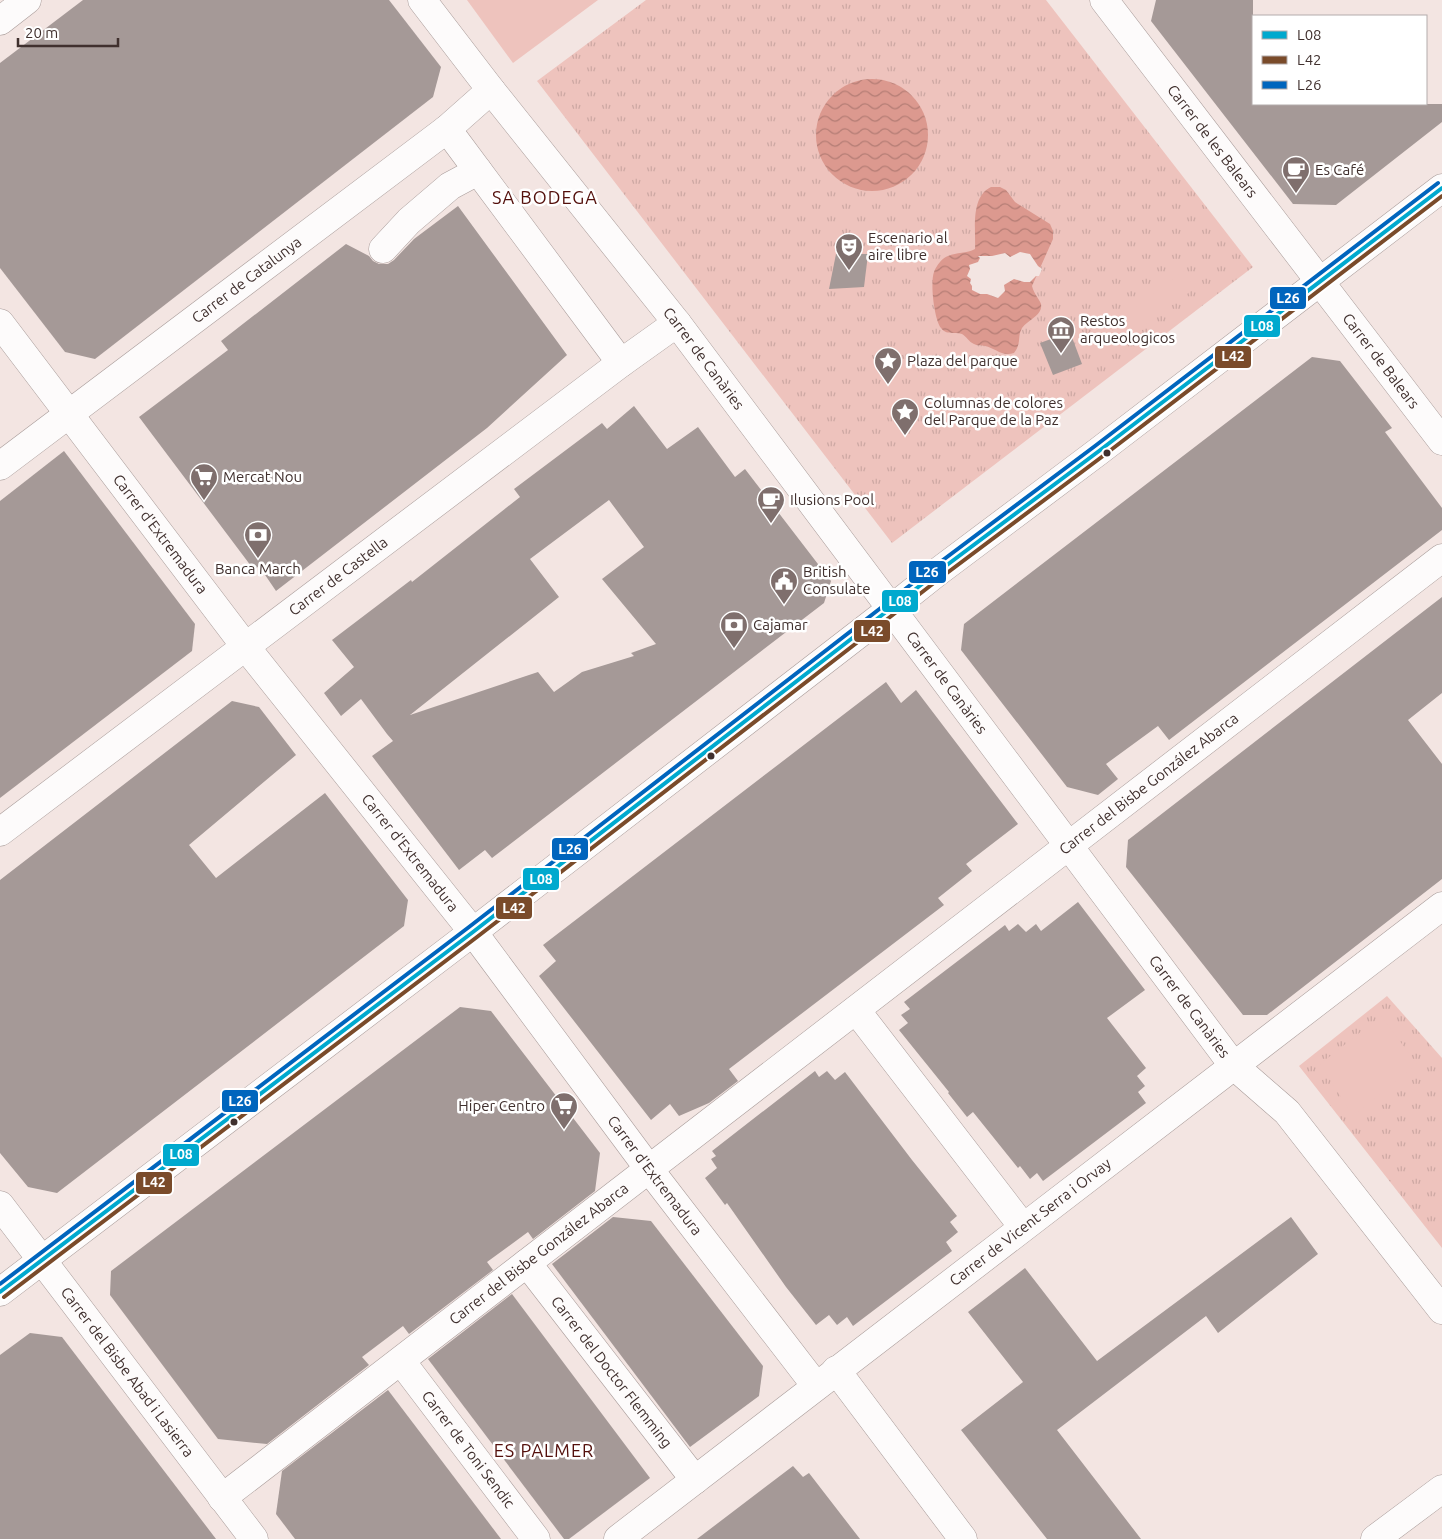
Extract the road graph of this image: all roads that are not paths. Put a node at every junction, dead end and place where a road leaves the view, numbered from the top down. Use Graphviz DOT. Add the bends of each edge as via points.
graph roads {
  1 [pos="27,0"];
  2 [pos="422,0"];
  3 [pos="1104,0"];
  4 [pos="0,20"];
  5 [pos="491,90"];
  6 [pos="447,129"];
  7 [pos="478,171"];
  8 [pos="1442,188"];
  9 [pos="383,249"];
  10 [pos="1319,282"];
  11 [pos="0,323"];
  12 [pos="677,323"];
  13 [pos="621,363"];
  14 [pos="68,413"];
  15 [pos="1442,442"];
  16 [pos="0,466"];
  17 [pos="1442,558"];
  18 [pos="891,609"];
  19 [pos="245,646"];
  20 [pos="0,832"];
  21 [pos="1069,846"];
  22 [pos="1442,906"];
  23 [pos="473,932"];
  24 [pos="856,1010"];
  25 [pos="1234,1065"];
  26 [pos="649,1169"];
  27 [pos="0,1205"];
  28 [pos="1023,1227"];
  29 [pos="42,1259"];
  30 [pos="527,1263"];
  31 [pos="0,1292"];
  32 [pos="1442,1310"];
  33 [pos="401,1361"];
  34 [pos="826,1378"];
  35 [pos="694,1480"];
  36 [pos="1442,1489"];
  37 [pos="222,1498"];
  38 [pos="254,1539"];
  39 [pos="536,1539"];
  40 [pos="618,1539"];
  41 [pos="963,1539"];
  42 [pos="1375,1539"];
  1 -- 4 [label="street"];
  2 -- 5 [label="street, Carrer de Canàries"];
  3 -- 10 [label="street, Carrer de les Balears"];
  5 -- 6 [label="street, Carrer de Catalunya"];
  5 -- 12 [label="street, Carrer de Canàries"];
  6 -- 7 [label="street"];
  6 -- 14 [label="street, Carrer de Catalunya"];
  7 -- 9 [label="street" via="450,186 409,220"];
  7 -- 13 [label="street"];
  8 -- 10 [label="street"];
  10 -- 15 [label="street, Carrer de Balears"];
  10 -- 18 [label="street"];
  11 -- 14 [label="street, Carrer d'Extremadura"];
  12 -- 13 [label="street, Carrer de Castella"];
  12 -- 18 [label="street, Carrer de Canàries"];
  13 -- 19 [label="street, Carrer de Castella"];
  14 -- 16 [label="street, Carrer de Catalunya"];
  14 -- 19 [label="street, Carrer d'Extremadura"];
  17 -- 21 [label="street, Carrer del Bisbe González Abarca"];
  18 -- 21 [label="street, Carrer de Canàries"];
  18 -- 23 [label="street"];
  19 -- 20 [label="street, Carrer de Castella"];
  19 -- 23 [label="street, Carrer d'Extremadura"];
  21 -- 24 [label="street, Carrer del Bisbe González Abarca"];
  21 -- 25 [label="street, Carrer de Canàries"];
  22 -- 25 [label="street, Carrer de Vicent Serra i Orvay"];
  23 -- 26 [label="street, Carrer d'Extremadura"];
  23 -- 29 [label="street"];
  24 -- 26 [label="street, Carrer del Bisbe González Abarca"];
  24 -- 28 [label="street"];
  25 -- 28 [label="street, Carrer de Vicent Serra i Orvay"];
  25 -- 32 [label="street, Carrer de Canàries" via="1286,1112"];
  26 -- 30 [label="street, Carrer del Bisbe González Abarca"];
  26 -- 34 [label="street, Carrer d'Extremadura"];
  27 -- 29 [label="street, Carrer del Bisbe Abad i Lasierra"];
  28 -- 34 [label="street, Carrer de Vicent Serra i Orvay"];
  29 -- 31 [label="street"];
  29 -- 37 [label="street, Carrer del Bisbe Abad i Lasierra"];
  30 -- 33 [label="street, Carrer del Bisbe González Abarca"];
  30 -- 35 [label="street, Carrer del Doctor Flemming"];
  33 -- 37 [label="street, Carrer del Bisbe González Abarca"];
  33 -- 39 [label="street, Carrer de Toni Sendic"];
  34 -- 35 [label="street, Carrer de Vicent Serra i Orvay"];
  34 -- 41 [label="street, Carrer d'Extremadura"];
  35 -- 40 [label="street, Carrer de Vicent Serra i Orvay"];
  36 -- 42 [label="street"];
  37 -- 38 [label="street, Carrer del Bisbe Abad i Lasierra"];
}
